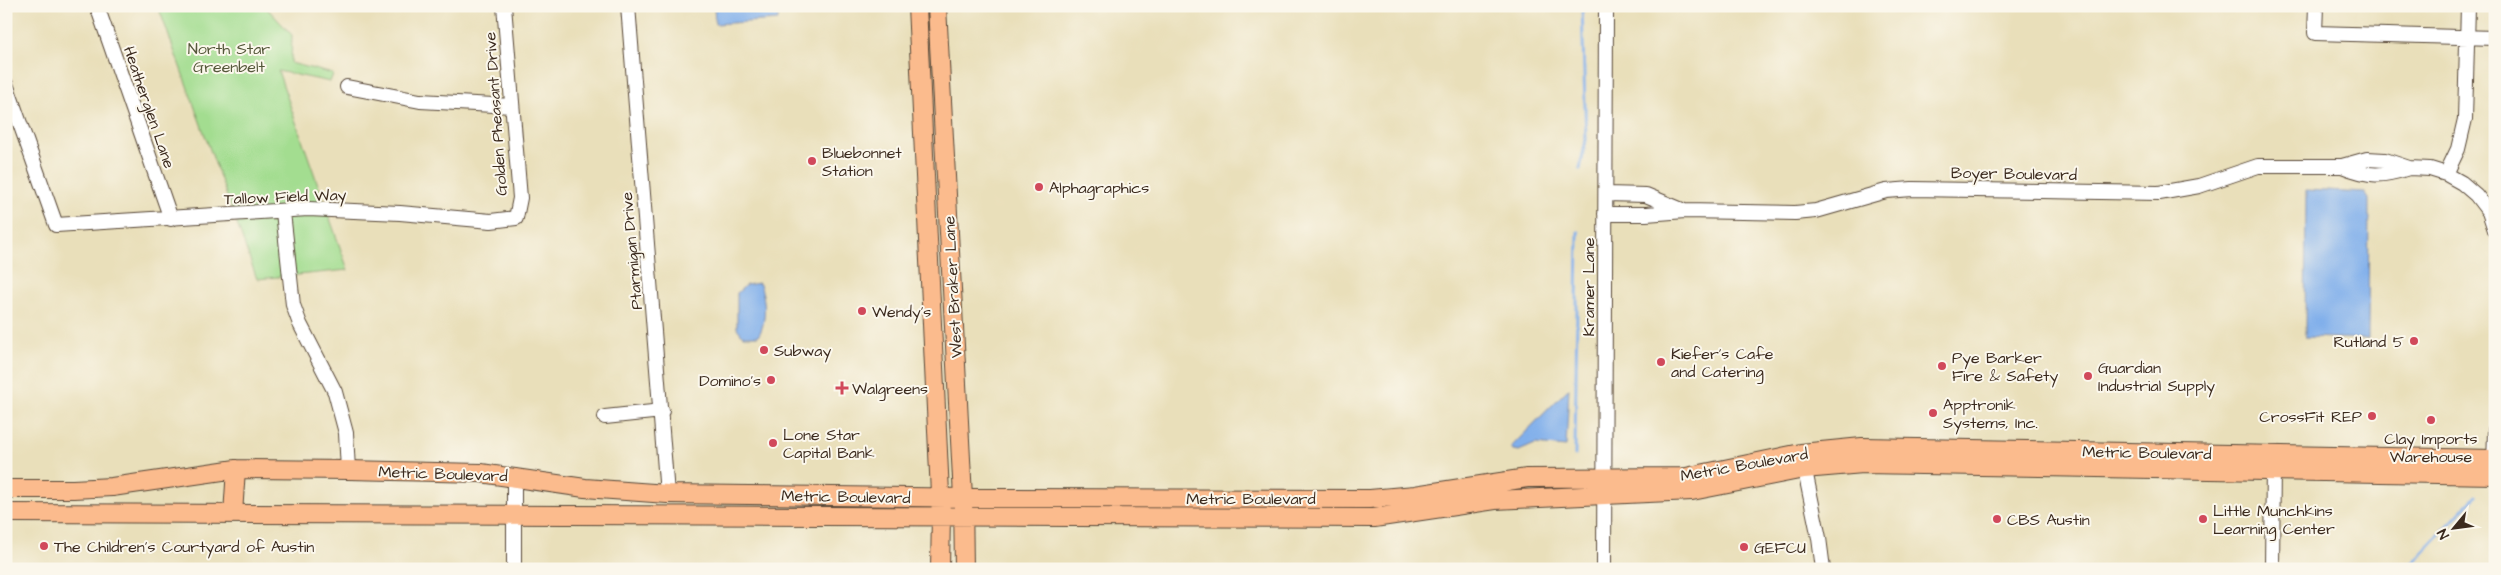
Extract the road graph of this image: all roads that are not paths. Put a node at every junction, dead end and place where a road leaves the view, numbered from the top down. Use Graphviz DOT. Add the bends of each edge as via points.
graph roads {
  1 [pos="97,6"];
  2 [pos="504,6"];
  3 [pos="628,6"];
  4 [pos="917,6"];
  5 [pos="937,6"];
  6 [pos="1606,6"];
  7 [pos="2316,6"];
  8 [pos="2468,6"];
  9 [pos="2467,37"];
  10 [pos="2495,38"];
  11 [pos="921,65"];
  12 [pos="941,67"];
  13 [pos="6,84"];
  14 [pos="347,86"];
  15 [pos="512,106"];
  16 [pos="2446,174"];
  17 [pos="1606,194"];
  18 [pos="1685,211"];
  19 [pos="283,212"];
  20 [pos="1606,214"];
  21 [pos="516,218"];
  22 [pos="171,219"];
  23 [pos="2495,230"];
  24 [pos="931,284"];
  25 [pos="952,287"];
  26 [pos="662,411"];
  27 [pos="605,417"];
  28 [pos="2495,430"];
  29 [pos="1803,461"];
  30 [pos="2274,463"];
  31 [pos="2494,467"];
  32 [pos="236,470"];
  33 [pos="348,470"];
  34 [pos="514,476"];
  35 [pos="1604,487"];
  36 [pos="6,489"];
  37 [pos="668,494"];
  38 [pos="940,497"];
  39 [pos="963,497"];
  40 [pos="1275,507"];
  41 [pos="6,513"];
  42 [pos="233,514"];
  43 [pos="941,515"];
  44 [pos="963,515"];
  45 [pos="513,516"];
  46 [pos="514,569"];
  47 [pos="940,569"];
  48 [pos="964,569"];
  49 [pos="1604,569"];
  50 [pos="1823,569"];
  51 [pos="2272,569"];
  1 -- 22 [label="street, Heatherglen Lane"];
  2 -- 15 [label="street, Golden Pheasant Drive"];
  3 -- 26 [label="street, Ptarmigan Drive"];
  4 -- 11 [label="main road, West Braker Lane"];
  5 -- 12 [label="main road, West Braker Lane"];
  6 -- 17 [label="street, Kramer Lane"];
  7 -- 9 [label="street" via="2316,33"];
  8 -- 9 [label="street"];
  9 -- 10 [label="street"];
  9 -- 16 [label="street" via="2465,118 2458,149"];
  11 -- 12 [label="main road"];
  11 -- 24 [label="main road, West Braker Lane"];
  12 -- 25 [label="main road, West Braker Lane"];
  13 -- 22 [label="street, Tallow Field Way" via="56,225"];
  14 -- 15 [label="street" via="420,101"];
  15 -- 21 [label="street, Golden Pheasant Drive" via="520,198"];
  16 -- 18 [label="street, Boyer Boulevard" via="2409,168 2385,175 2367,175 2342,166 2258,166 2199,186 2159,193 1912,189 1886,191 1816,211"];
  16 -- 23 [label="street, Boyer Boulevard" via="2476,195 2489,212"];
  17 -- 18 [label="street, Boyer Boulevard" via="1646,195"];
  17 -- 20 [label="street, Kramer Lane"];
  18 -- 20 [label="street, Boyer Boulevard"];
  19 -- 21 [label="street, Tallow Field Way" via="400,212 491,221"];
  19 -- 22 [label="street, Tallow Field Way"];
  19 -- 33 [label="street" via="293,305 335,392 344,424"];
  20 -- 35 [label="street, Kramer Lane"];
  24 -- 25 [label="main road"];
  24 -- 38 [label="main road, West Braker Lane"];
  25 -- 39 [label="main road, West Braker Lane"];
  26 -- 27 [label="street"];
  26 -- 37 [label="street, Ptarmigan Drive"];
  28 -- 31 [label="street"];
  29 -- 30 [label="main road, Metric Boulevard" via="1896,446"];
  29 -- 35 [label="main road, Metric Boulevard" via="1692,491"];
  29 -- 50 [label="street"];
  30 -- 31 [label="main road, Metric Boulevard"];
  30 -- 51 [label="street"];
  32 -- 33 [label="main road, Metric Boulevard"];
  32 -- 36 [label="main road, Metric Boulevard" via="112,487"];
  32 -- 42 [label="main road"];
  33 -- 34 [label="main road, Metric Boulevard" via="442,470"];
  34 -- 37 [label="main road, Metric Boulevard" via="585,488"];
  34 -- 45 [label="street"];
  35 -- 40 [label="main road, Metric Boulevard" via="1374,518"];
  35 -- 49 [label="street, Kramer Lane"];
  37 -- 38 [label="main road, Metric Boulevard"];
  38 -- 39 [label="main road, Metric Boulevard"];
  38 -- 43 [label="main road, West Braker Lane"];
  39 -- 40 [label="main road, Metric Boulevard"];
  39 -- 44 [label="main road, West Braker Lane"];
  40 -- 44 [label="main road, Metric Boulevard"];
  41 -- 42 [label="main road, Metric Boulevard"];
  42 -- 45 [label="main road, Metric Boulevard"];
  43 -- 44 [label="main road, Metric Boulevard"];
  43 -- 45 [label="main road, Metric Boulevard"];
  43 -- 47 [label="main road, West Braker Lane"];
  44 -- 48 [label="main road, West Braker Lane"];
  45 -- 46 [label="street"];
}
